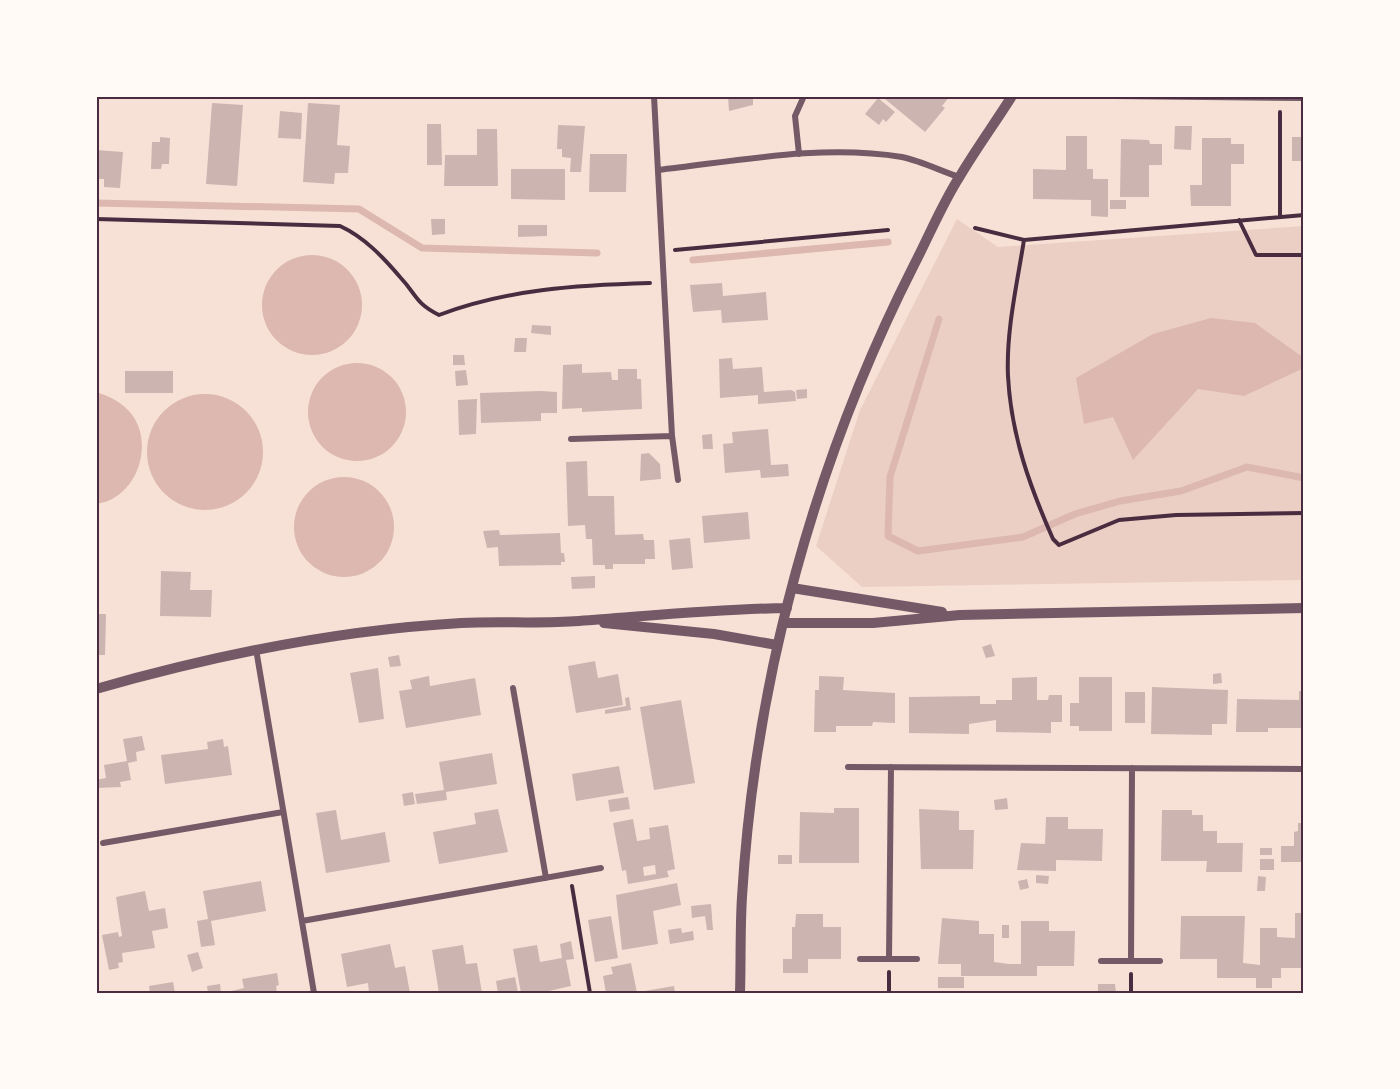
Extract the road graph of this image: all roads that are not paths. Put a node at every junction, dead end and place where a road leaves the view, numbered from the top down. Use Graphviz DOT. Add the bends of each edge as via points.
graph roads {
  1 [pos="654,96"];
  2 [pos="804,96"];
  3 [pos="1012,96"];
  4 [pos="1114,96"];
  5 [pos="1286,97"];
  6 [pos="1304,98"];
  7 [pos="799,154"];
  8 [pos="658,170"];
  9 [pos="959,177"];
  10 [pos="672,436"];
  11 [pos="571,439"];
  12 [pos="678,480"];
  13 [pos="792,588"];
  14 [pos="787,608"];
  15 [pos="1304,608"];
  16 [pos="960,615"];
  17 [pos="577,621"];
  18 [pos="783,623"];
  19 [pos="777,645"];
  20 [pos="256,649"];
  21 [pos="513,687"];
  22 [pos="96,689"];
  23 [pos="848,767"];
  24 [pos="891,767"];
  25 [pos="1132,768"];
  26 [pos="1304,769"];
  27 [pos="283,812"];
  28 [pos="103,843"];
  29 [pos="601,868"];
  30 [pos="546,878"];
  31 [pos="302,921"];
  32 [pos="860,959"];
  33 [pos="889,959"];
  34 [pos="917,959"];
  35 [pos="1101,961"];
  36 [pos="1131,961"];
  37 [pos="1160,961"];
  38 [pos="314,993"];
  39 [pos="740,993"];
  1 -- 8 [label="street"];
  2 -- 7 [label="street" via="795,116"];
  3 -- 9 [label="street"];
  4 -- 5 [label="street"];
  5 -- 6 [label="street"];
  7 -- 8 [label="street"];
  7 -- 9 [label="street" via="848,152 904,158"];
  8 -- 10 [label="street"];
  9 -- 13 [label="street" via="895,302 851,405 821,488"];
  10 -- 11 [label="street"];
  10 -- 12 [label="street"];
  13 -- 14 [label="street"];
  13 -- 16 [label="street"];
  14 -- 17 [label="street" via="711,609"];
  14 -- 18 [label="street"];
  15 -- 16 [label="street"];
  16 -- 18 [label="street" via="873,623"];
  17 -- 19 [label="street" via="714,634"];
  17 -- 20 [label="street" via="460,624"];
  18 -- 19 [label="street"];
  19 -- 39 [label="street" via="754,783 743,886"];
  20 -- 22 [label="street"];
  20 -- 27 [label="street"];
  21 -- 30 [label="street"];
  23 -- 24 [label="street"];
  24 -- 25 [label="street"];
  24 -- 33 [label="street"];
  25 -- 26 [label="street"];
  25 -- 36 [label="street"];
  27 -- 28 [label="street"];
  27 -- 31 [label="street"];
  29 -- 30 [label="street"];
  30 -- 31 [label="street"];
  31 -- 38 [label="street"];
  32 -- 33 [label="street"];
  33 -- 34 [label="street"];
  35 -- 36 [label="street"];
  36 -- 37 [label="street"];
}
